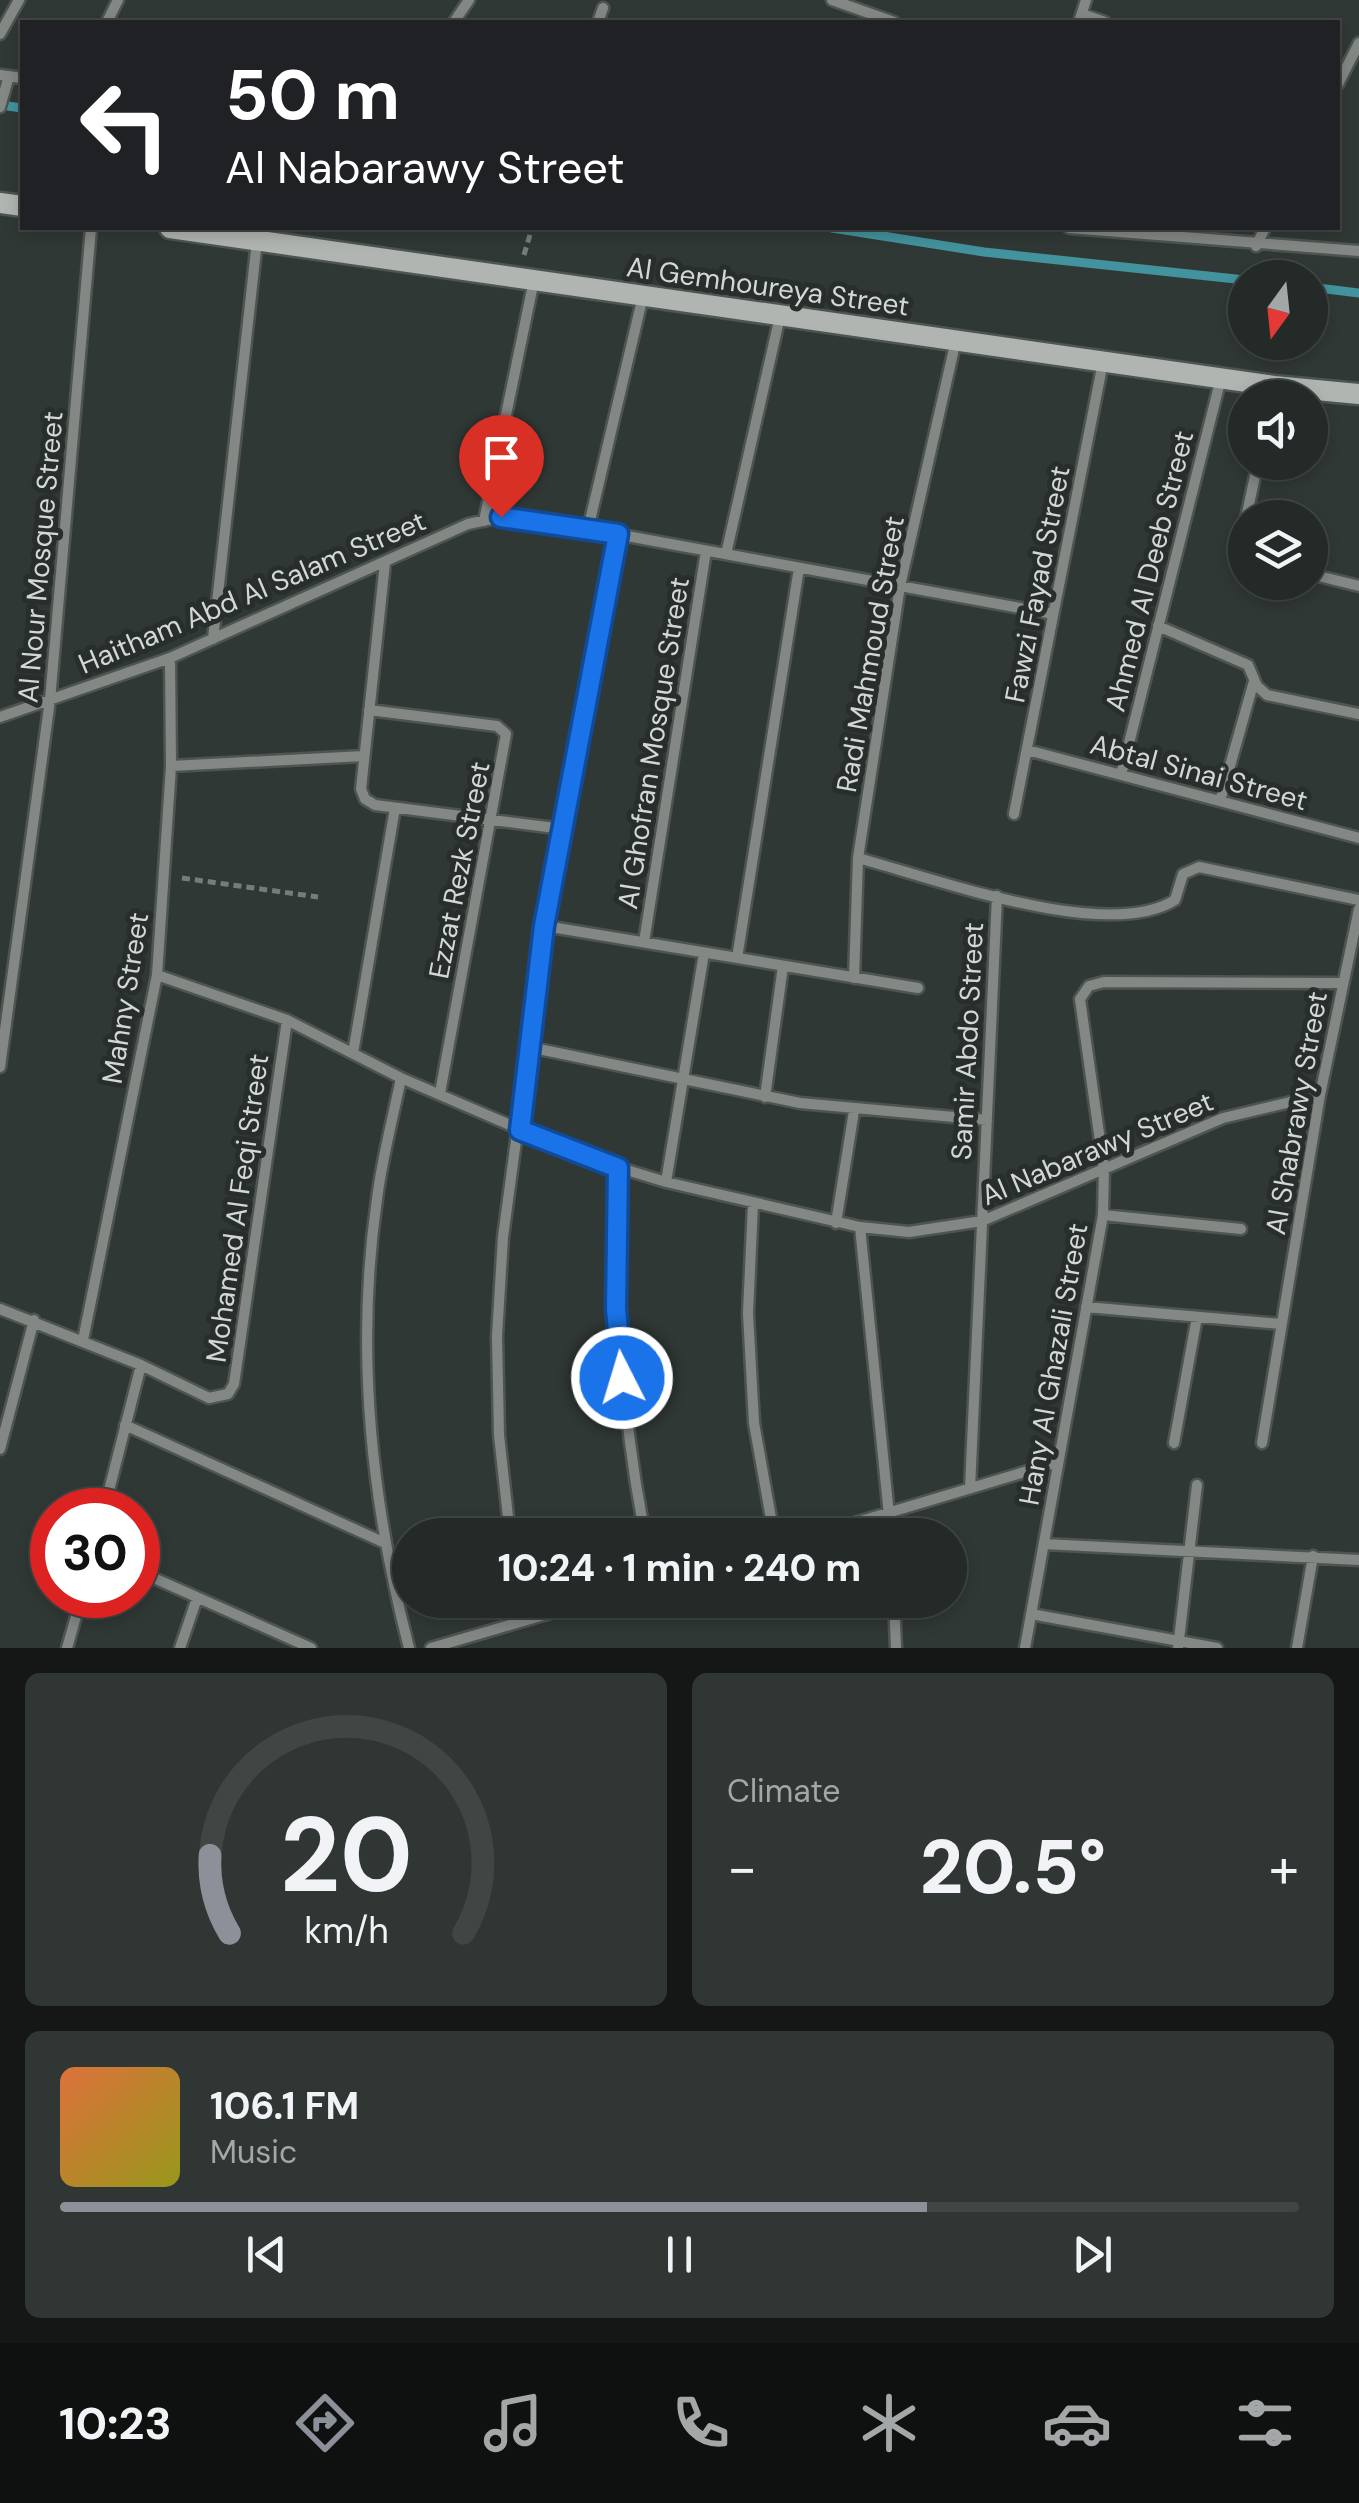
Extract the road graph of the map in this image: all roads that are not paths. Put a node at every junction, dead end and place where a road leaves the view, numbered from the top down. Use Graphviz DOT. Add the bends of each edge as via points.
graph roads {
  1 [pos="19,0"];
  2 [pos="832,0"];
  3 [pos="1086,0"];
  4 [pos="602,8"];
  5 [pos="1080,18"];
  6 [pos="599,20"];
  7 [pos="888,20"];
  8 [pos="0,34"];
  9 [pos="1359,43"];
  10 [pos="4,75"];
  11 [pos="1340,80"];
  12 [pos="2,101"];
  13 [pos="91,230"];
  14 [pos="185,230"];
  15 [pos="1140,230"];
  16 [pos="1264,230"];
  17 [pos="258,240"];
  18 [pos="1256,246"];
  19 [pos="1359,250"];
  20 [pos="534,280"];
  21 [pos="644,296"];
  22 [pos="780,315"];
  23 [pos="956,340"];
  24 [pos="1103,362"];
  25 [pos="1221,378"];
  26 [pos="1228,380"];
  27 [pos="1328,393"];
  28 [pos="1359,394"];
  29 [pos="484,521"];
  30 [pos="588,529"];
  31 [pos="618,534"];
  32 [pos="706,550"];
  33 [pos="726,554"];
  34 [pos="386,563"];
  35 [pos="799,568"];
  36 [pos="1328,578"];
  37 [pos="900,586"];
  38 [pos="1359,586"];
  39 [pos="1054,614"];
  40 [pos="1158,626"];
  41 [pos="213,640"];
  42 [pos="170,658"];
  43 [pos="1254,680"];
  44 [pos="50,700"];
  45 [pos="369,710"];
  46 [pos="1359,714"];
  47 [pos="0,717"];
  48 [pos="1027,750"];
  49 [pos="364,756"];
  50 [pos="171,766"];
  51 [pos="1121,775"];
  52 [pos="1220,801"];
  53 [pos="395,808"];
  54 [pos="1014,814"];
  55 [pos="492,820"];
  56 [pos="563,830"];
  57 [pos="1359,838"];
  58 [pos="858,858"];
  59 [pos="996,896"];
  60 [pos="1359,900"];
  61 [pos="1359,910"];
  62 [pos="544,926"];
  63 [pos="644,942"];
  64 [pos="704,953"];
  65 [pos="737,958"];
  66 [pos="783,966"];
  67 [pos="1353,967"];
  68 [pos="157,975"];
  69 [pos="854,978"];
  70 [pos="1343,983"];
  71 [pos="918,988"];
  72 [pos="287,1020"];
  73 [pos="530,1046"];
  74 [pos="353,1053"];
  75 [pos="0,1068"];
  76 [pos="401,1078"];
  77 [pos="683,1082"];
  78 [pos="440,1093"];
  79 [pos="1320,1095"];
  80 [pos="765,1097"];
  81 [pos="854,1110"];
  82 [pos="986,1120"];
  83 [pos="520,1130"];
  84 [pos="618,1168"];
  85 [pos="1104,1169"];
  86 [pos="666,1182"];
  87 [pos="753,1204"];
  88 [pos="1103,1214"];
  89 [pos="982,1221"];
  90 [pos="836,1223"];
  91 [pos="860,1227"];
  92 [pos="1240,1229"];
  93 [pos="1086,1307"];
  94 [pos="0,1309"];
  95 [pos="1197,1317"];
  96 [pos="34,1320"];
  97 [pos="1281,1324"];
  98 [pos="83,1340"];
  99 [pos="142,1365"];
  100 [pos="125,1425"];
  101 [pos="1174,1443"];
  102 [pos="1262,1443"];
  103 [pos="0,1450"];
  104 [pos="1058,1462"];
  105 [pos="1197,1485"];
  106 [pos="109,1488"];
  107 [pos="970,1488"];
  108 [pos="890,1513"];
  109 [pos="508,1518"];
  110 [pos="641,1518"];
  111 [pos="771,1518"];
  112 [pos="873,1518"];
  113 [pos="890,1518"];
  114 [pos="385,1543"];
  115 [pos="1044,1544"];
  116 [pos="1189,1552"];
  117 [pos="1313,1556"];
  118 [pos="1359,1560"];
  119 [pos="160,1581"];
  120 [pos="197,1598"];
  121 [pos="1031,1614"];
  122 [pos="75,1618"];
  123 [pos="534,1618"];
  124 [pos="895,1618"];
  125 [pos="527,1620"];
  126 [pos="1179,1644"];
  127 [pos="67,1648"];
  128 [pos="180,1648"];
  129 [pos="311,1648"];
  130 [pos="410,1648"];
  131 [pos="432,1648"];
  132 [pos="896,1648"];
  133 [pos="1025,1648"];
  134 [pos="1217,1648"];
  135 [pos="1297,1648"];
  1 -- 8 [label="street"];
  2 -- 7 [label="street"];
  3 -- 5 [label="street"];
  4 -- 6 [label="street"];
  9 -- 11 [label="street"];
  10 -- 12 [label="street"];
  13 -- 44 [label="street, Al Nour Mosque Street"];
  14 -- 17 [label="main road, Al Gemhoureya Street"];
  15 -- 18 [label="street"];
  16 -- 18 [label="street"];
  17 -- 20 [label="main road, Al Gemhoureya Street"];
  17 -- 41 [label="street"];
  18 -- 19 [label="street"];
  20 -- 21 [label="main road, Al Gemhoureya Street"];
  20 -- 29 [label="street"];
  21 -- 22 [label="main road, Al Gemhoureya Street"];
  21 -- 30 [label="street"];
  22 -- 23 [label="main road, Al Gemhoureya Street"];
  22 -- 33 [label="street"];
  23 -- 24 [label="main road, Al Gemhoureya Street"];
  23 -- 37 [label="street, Radi Mahmoud Street"];
  24 -- 25 [label="main road, Al Gemhoureya Street"];
  24 -- 39 [label="street, Fawzi Fayad Street"];
  25 -- 26 [label="main road, Al Gemhoureya Street"];
  25 -- 40 [label="street, Ahmed Al Deeb Street"];
  27 -- 28 [label="main road, Al Gemhoureya Street"];
  29 -- 30 [label="street, Haitham Abd Al Salam Street" via="534,519"];
  29 -- 34 [label="street, Haitham Abd Al Salam Street"];
  30 -- 31 [label="street, Haitham Abd Al Salam Street"];
  31 -- 32 [label="street, Haitham Abd Al Salam Street"];
  31 -- 56 [label="street"];
  32 -- 33 [label="street, Haitham Abd Al Salam Street"];
  32 -- 63 [label="street, Al Ghofran Mosque Street"];
  33 -- 35 [label="street, Haitham Abd Al Salam Street"];
  34 -- 41 [label="street, Haitham Abd Al Salam Street"];
  34 -- 45 [label="street"];
  35 -- 37 [label="street, Haitham Abd Al Salam Street"];
  35 -- 65 [label="street"];
  36 -- 38 [label="street"];
  37 -- 39 [label="street, Haitham Abd Al Salam Street"];
  37 -- 58 [label="street, Radi Mahmoud Street"];
  39 -- 48 [label="street, Fawzi Fayad Street"];
  40 -- 43 [label="street" via="1243,662"];
  40 -- 51 [label="street, Ahmed Al Deeb Street"];
  41 -- 42 [label="street, Haitham Abd Al Salam Street"];
  42 -- 44 [label="street, Haitham Abd Al Salam Street"];
  42 -- 50 [label="street, Mahny Street"];
  43 -- 46 [label="street" via="1268,695"];
  43 -- 52 [label="street"];
  44 -- 47 [label="street, Haitham Abd Al Salam Street"];
  44 -- 75 [label="street, Al Nour Mosque Street"];
  45 -- 49 [label="street"];
  45 -- 55 [label="street, Ezzat Rezk Street" via="501,728 506,738"];
  48 -- 51 [label="street, Abtal Sinai Street"];
  48 -- 54 [label="street, Fawzi Fayad Street"];
  49 -- 50 [label="street"];
  49 -- 53 [label="street" via="364,799"];
  50 -- 68 [label="street, Mahny Street"];
  51 -- 52 [label="street, Abtal Sinai Street"];
  52 -- 57 [label="street, Abtal Sinai Street"];
  53 -- 55 [label="street"];
  53 -- 74 [label="street"];
  55 -- 56 [label="street"];
  55 -- 78 [label="street, Ezzat Rezk Street"];
  56 -- 62 [label="street"];
  58 -- 59 [label="street"];
  58 -- 69 [label="street, Radi Mahmoud Street"];
  59 -- 60 [label="street" via="1060,911 1156,909 1174,900 1183,874 1199,868"];
  59 -- 82 [label="street, Samir Abdo Street"];
  61 -- 67 [label="street, Al Shabrawy Street"];
  62 -- 63 [label="street"];
  62 -- 73 [label="street"];
  63 -- 64 [label="street"];
  64 -- 65 [label="street"];
  64 -- 77 [label="street"];
  65 -- 66 [label="street"];
  66 -- 69 [label="street"];
  66 -- 80 [label="street"];
  67 -- 70 [label="street, Al Shabrawy Street"];
  68 -- 72 [label="street, Al Nabarawy Street"];
  68 -- 98 [label="street, Mahny Street"];
  69 -- 71 [label="street"];
  70 -- 79 [label="street, Al Shabrawy Street"];
  70 -- 85 [label="street, Hany Al Ghazali Street" via="1089,986 1080,1000"];
  72 -- 74 [label="street, Al Nabarawy Street"];
  72 -- 99 [label="street, Mohamed Al Feqi Street" via="234,1384 222,1398 209,1398"];
  73 -- 77 [label="street"];
  73 -- 83 [label="street"];
  74 -- 76 [label="street, Al Nabarawy Street"];
  76 -- 78 [label="street, Al Nabarawy Street"];
  76 -- 114 [label="street" via="376,1198 366,1320 370,1443"];
  77 -- 80 [label="street"];
  77 -- 86 [label="street"];
  78 -- 83 [label="street, Al Nabarawy Street"];
  79 -- 85 [label="street, Al Nabarawy Street" via="1224,1118"];
  79 -- 97 [label="street, Al Shabrawy Street"];
  80 -- 81 [label="street"];
  81 -- 82 [label="street"];
  81 -- 90 [label="street"];
  82 -- 89 [label="street, Samir Abdo Street"];
  83 -- 84 [label="street, Al Nabarawy Street"];
  83 -- 109 [label="street" via="503,1237 497,1336"];
  84 -- 86 [label="street, Al Nabarawy Street"];
  84 -- 110 [label="street" via="616,1308"];
  85 -- 88 [label="street, Hany Al Ghazali Street"];
  85 -- 89 [label="street, Al Nabarawy Street"];
  86 -- 87 [label="street, Al Nabarawy Street"];
  87 -- 90 [label="street, Al Nabarawy Street"];
  87 -- 111 [label="street" via="753,1404"];
  88 -- 92 [label="street"];
  88 -- 93 [label="street, Hany Al Ghazali Street"];
  89 -- 91 [label="street, Al Nabarawy Street" via="909,1232"];
  89 -- 107 [label="street, Samir Abdo Street"];
  90 -- 91 [label="street, Al Nabarawy Street"];
  91 -- 108 [label="street"];
  93 -- 95 [label="street"];
  93 -- 104 [label="street, Hany Al Ghazali Street"];
  94 -- 96 [label="street"];
  95 -- 97 [label="street"];
  95 -- 101 [label="street"];
  96 -- 98 [label="street"];
  96 -- 103 [label="street"];
  97 -- 102 [label="street, Al Shabrawy Street"];
  98 -- 99 [label="street"];
  99 -- 100 [label="street"];
  100 -- 106 [label="street"];
  100 -- 114 [label="street"];
  104 -- 107 [label="street"];
  104 -- 115 [label="street, Hany Al Ghazali Street"];
  105 -- 116 [label="street"];
  107 -- 108 [label="street"];
  108 -- 112 [label="street"];
  108 -- 113 [label="street"];
  114 -- 130 [label="street"];
  115 -- 116 [label="street"];
  115 -- 121 [label="street, Hany Al Ghazali Street"];
  116 -- 117 [label="street"];
  116 -- 126 [label="street"];
  117 -- 118 [label="street"];
  117 -- 135 [label="street"];
  119 -- 120 [label="street"];
  120 -- 128 [label="street"];
  120 -- 129 [label="street"];
  121 -- 126 [label="street"];
  121 -- 133 [label="street, Hany Al Ghazali Street"];
  122 -- 127 [label="street"];
  123 -- 125 [label="street"];
  124 -- 132 [label="street"];
  125 -- 131 [label="street"];
  126 -- 134 [label="street"];
}
